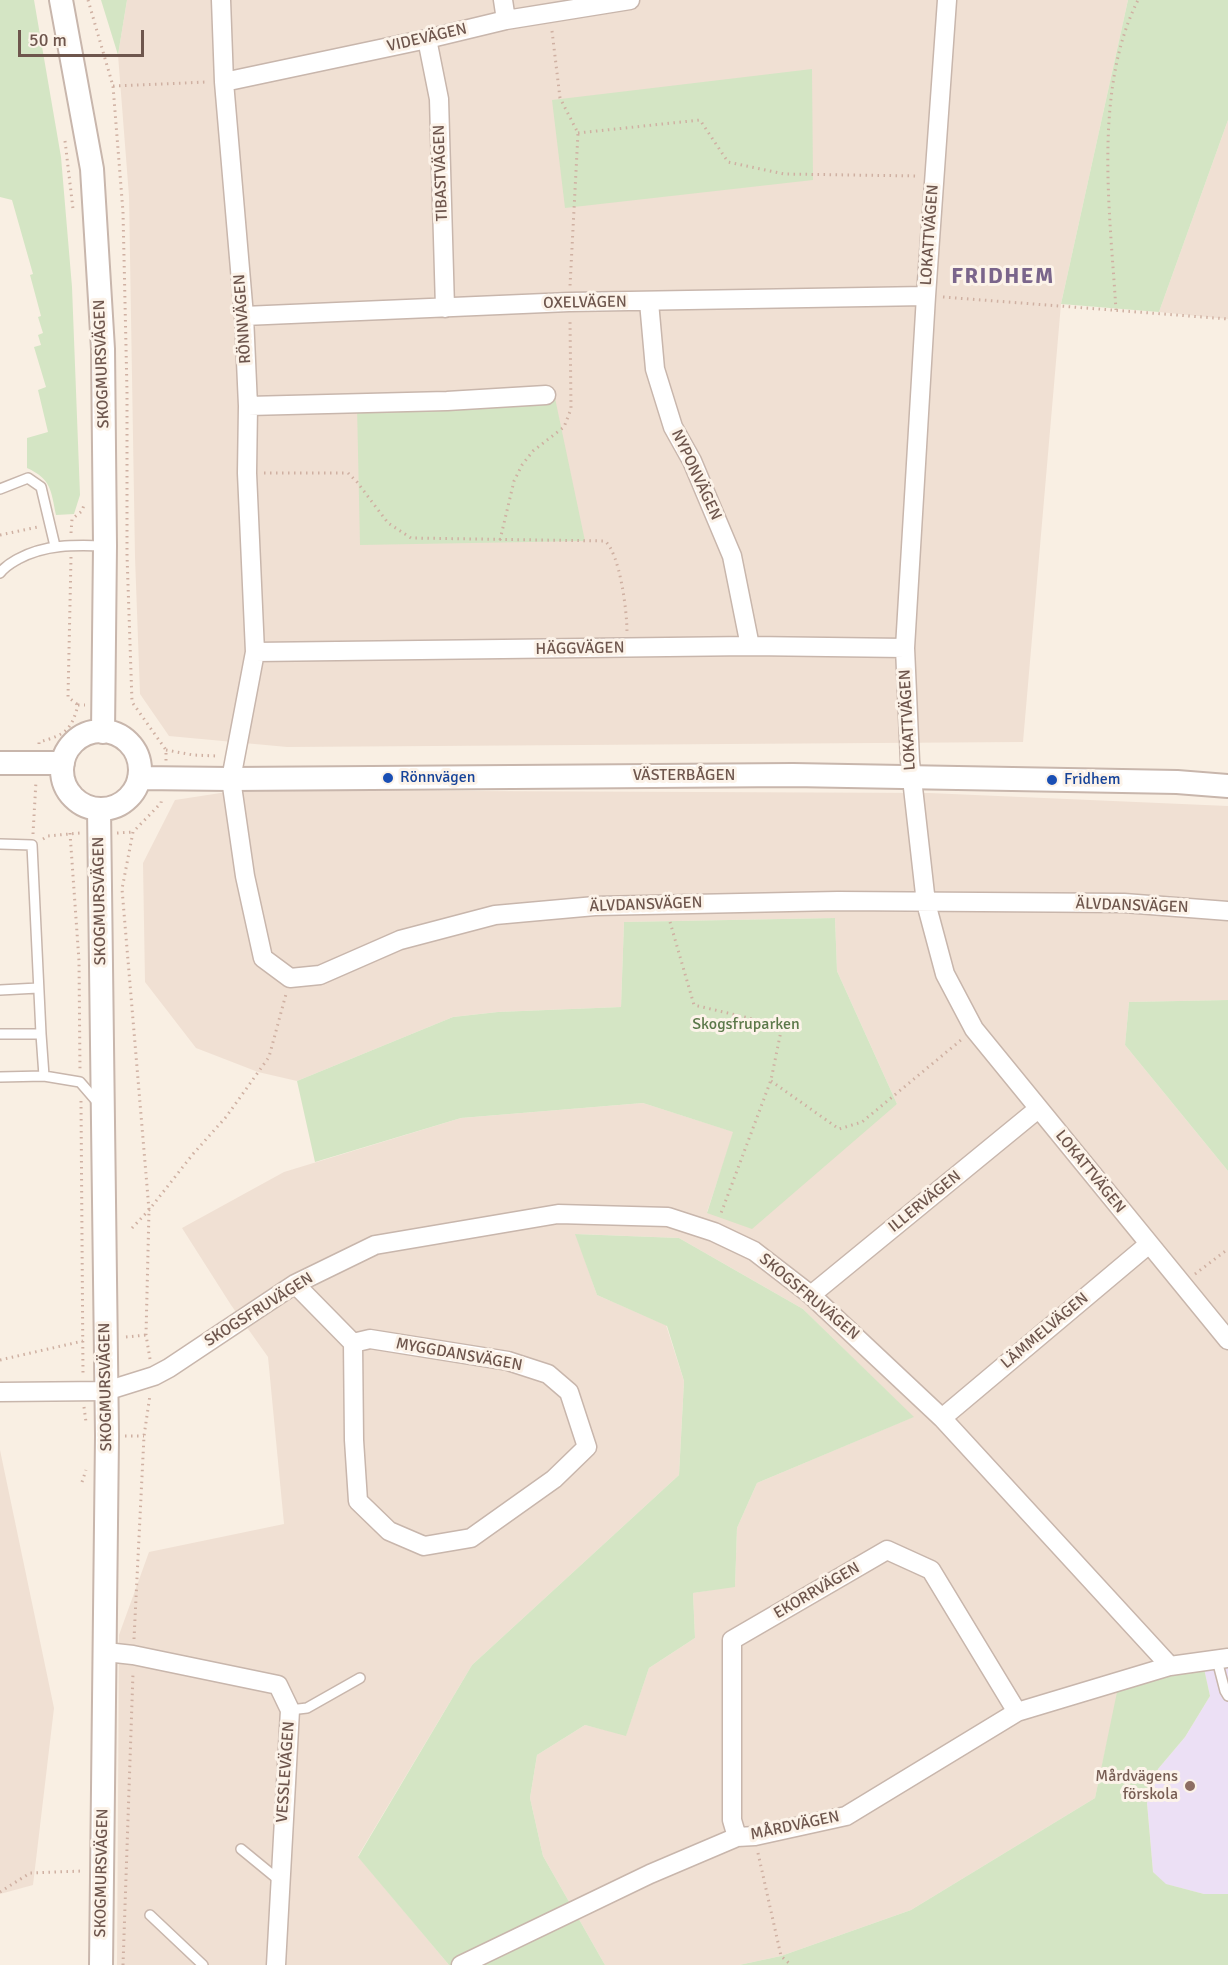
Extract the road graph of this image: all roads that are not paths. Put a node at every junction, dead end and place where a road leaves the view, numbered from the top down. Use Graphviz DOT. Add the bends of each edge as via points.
graph roads {
  1 [pos="61,0"];
  2 [pos="221,0"];
  3 [pos="503,0"];
  4 [pos="630,0"];
  5 [pos="947,0"];
  6 [pos="506,20"];
  7 [pos="427,39"];
  8 [pos="225,82"];
  9 [pos="926,296"];
  10 [pos="649,302"];
  11 [pos="445,308"];
  12 [pos="244,316"];
  13 [pos="546,395"];
  14 [pos="248,406"];
  15 [pos="0,489"];
  16 [pos="55,546"];
  17 [pos="105,546"];
  18 [pos="0,573"];
  19 [pos="750,646"];
  20 [pos="905,648"];
  21 [pos="255,652"];
  22 [pos="103,732"];
  23 [pos="63,763"];
  24 [pos="0,764"];
  25 [pos="139,778"];
  26 [pos="911,778"];
  27 [pos="231,779"];
  28 [pos="1228,786"];
  29 [pos="99,809"];
  30 [pos="0,844"];
  31 [pos="926,903"];
  32 [pos="1228,911"];
  33 [pos="38,988"];
  34 [pos="0,990"];
  35 [pos="0,1034"];
  36 [pos="41,1034"];
  37 [pos="44,1076"];
  38 [pos="0,1077"];
  39 [pos="1038,1109"];
  40 [pos="103,1110"];
  41 [pos="1149,1244"];
  42 [pos="295,1284"];
  43 [pos="811,1295"];
  44 [pos="1228,1340"];
  45 [pos="353,1342"];
  46 [pos="106,1391"];
  47 [pos="0,1392"];
  48 [pos="942,1418"];
  49 [pos="106,1652"];
  50 [pos="1222,1659"];
  51 [pos="1170,1666"];
  52 [pos="360,1678"];
  53 [pos="1228,1696"];
  54 [pos="290,1710"];
  55 [pos="1017,1712"];
  56 [pos="746,1837"];
  57 [pos="242,1850"];
  58 [pos="280,1881"];
  59 [pos="150,1915"];
  60 [pos="100,1965"];
  61 [pos="203,1965"];
  62 [pos="276,1965"];
  63 [pos="461,1965"];
  1 -- 17 [label="street, SKOGMURSVÄGEN" via="92,169 103,349"];
  2 -- 8 [label="street, RÖNNVÄGEN"];
  3 -- 6 [label="street"];
  4 -- 6 [label="street, VIDEVÄGEN"];
  5 -- 9 [label="street, LOKATTVÄGEN"];
  6 -- 7 [label="street, VIDEVÄGEN"];
  7 -- 8 [label="street, VIDEVÄGEN"];
  7 -- 11 [label="street, TIBASTVÄGEN" via="439,99"];
  8 -- 12 [label="street, RÖNNVÄGEN"];
  9 -- 10 [label="street, OXELVÄGEN"];
  9 -- 20 [label="street, LOKATTVÄGEN"];
  10 -- 11 [label="street, OXELVÄGEN"];
  10 -- 19 [label="street, NYPONVÄGEN" via="655,369 673,427 692,461 732,556"];
  11 -- 12 [label="street, OXELVÄGEN"];
  12 -- 14 [label="street, RÖNNVÄGEN"];
  13 -- 14 [label="street"];
  14 -- 21 [label="street, RÖNNVÄGEN"];
  15 -- 16 [label="lane" via="28,478 41,487"];
  16 -- 17 [label="lane"];
  16 -- 18 [label="lane" via="30,552"];
  17 -- 22 [label="street, SKOGMURSVÄGEN"];
  19 -- 20 [label="street, HÄGGVÄGEN"];
  19 -- 21 [label="street, HÄGGVÄGEN"];
  20 -- 26 [label="street, LOKATTVÄGEN"];
  21 -- 27 [label="street, RÖNNVÄGEN"];
  22 -- 23 [label="street" via="81,737 66,752"];
  22 -- 25 [label="street" via="121,738 135,752"];
  23 -- 24 [label="street"];
  23 -- 29 [label="street" via="62,776 70,794 86,806"];
  25 -- 27 [label="street, VÄSTERBÅGEN"];
  25 -- 29 [label="street" via="129,797 110,808"];
  26 -- 27 [label="street, VÄSTERBÅGEN" via="794,775"];
  26 -- 28 [label="street, VÄSTERBÅGEN"];
  26 -- 31 [label="street, LOKATTVÄGEN"];
  27 -- 31 [label="street, ÄLVDANSVÄGEN" via="245,876 263,958 290,978 320,975 400,940 495,915 664,904"];
  29 -- 40 [label="street, SKOGMURSVÄGEN"];
  30 -- 33 [label="lane" via="32,845"];
  31 -- 32 [label="street, ÄLVDANSVÄGEN" via="1124,903"];
  31 -- 39 [label="street, LOKATTVÄGEN" via="945,974 974,1029"];
  33 -- 34 [label="lane"];
  33 -- 36 [label="lane"];
  35 -- 36 [label="lane"];
  36 -- 37 [label="lane"];
  37 -- 38 [label="lane"];
  37 -- 40 [label="lane" via="80,1082"];
  39 -- 41 [label="street, LOKATTVÄGEN"];
  39 -- 43 [label="street, ILLERVÄGEN"];
  40 -- 46 [label="street, SKOGMURSVÄGEN"];
  41 -- 44 [label="street, LOKATTVÄGEN"];
  41 -- 48 [label="street, LÄMMELVÄGEN"];
  42 -- 43 [label="street, SKOGSFRUVÄGEN" via="375,1245 558,1214 668,1216 754,1251"];
  42 -- 45 [label="street"];
  42 -- 46 [label="street, SKOGSFRUVÄGEN" via="169,1368"];
  43 -- 48 [label="street, SKOGSFRUVÄGEN"];
  45 -- 45 [label="street, MYGGDANSVÄGEN" via="370,1339 508,1361 548,1374 569,1392 587,1447 554,1479 471,1538 424,1546 389,1531 358,1501"];
  46 -- 47 [label="street, SKOGSFRUVÄGEN"];
  46 -- 49 [label="street, SKOGMURSVÄGEN"];
  48 -- 51 [label="street, SKOGSFRUVÄGEN"];
  49 -- 54 [label="street, VESSLEVÄGEN" via="278,1685"];
  49 -- 60 [label="street, SKOGMURSVÄGEN"];
  50 -- 51 [label="street, MÅRDVÄGEN"];
  50 -- 53 [label="lane"];
  51 -- 55 [label="street, MÅRDVÄGEN"];
  52 -- 54 [label="lane" via="307,1708"];
  54 -- 58 [label="street, VESSLEVÄGEN"];
  55 -- 56 [label="street, MÅRDVÄGEN" via="846,1816"];
  55 -- 56 [label="street, EKORRVÄGEN" via="931,1570 887,1550 732,1640 732,1820"];
  56 -- 63 [label="street, MÅRDVÄGEN" via="650,1874"];
  57 -- 58 [label="lane"];
  58 -- 62 [label="street, VESSLEVÄGEN"];
  59 -- 61 [label="lane"];
}
